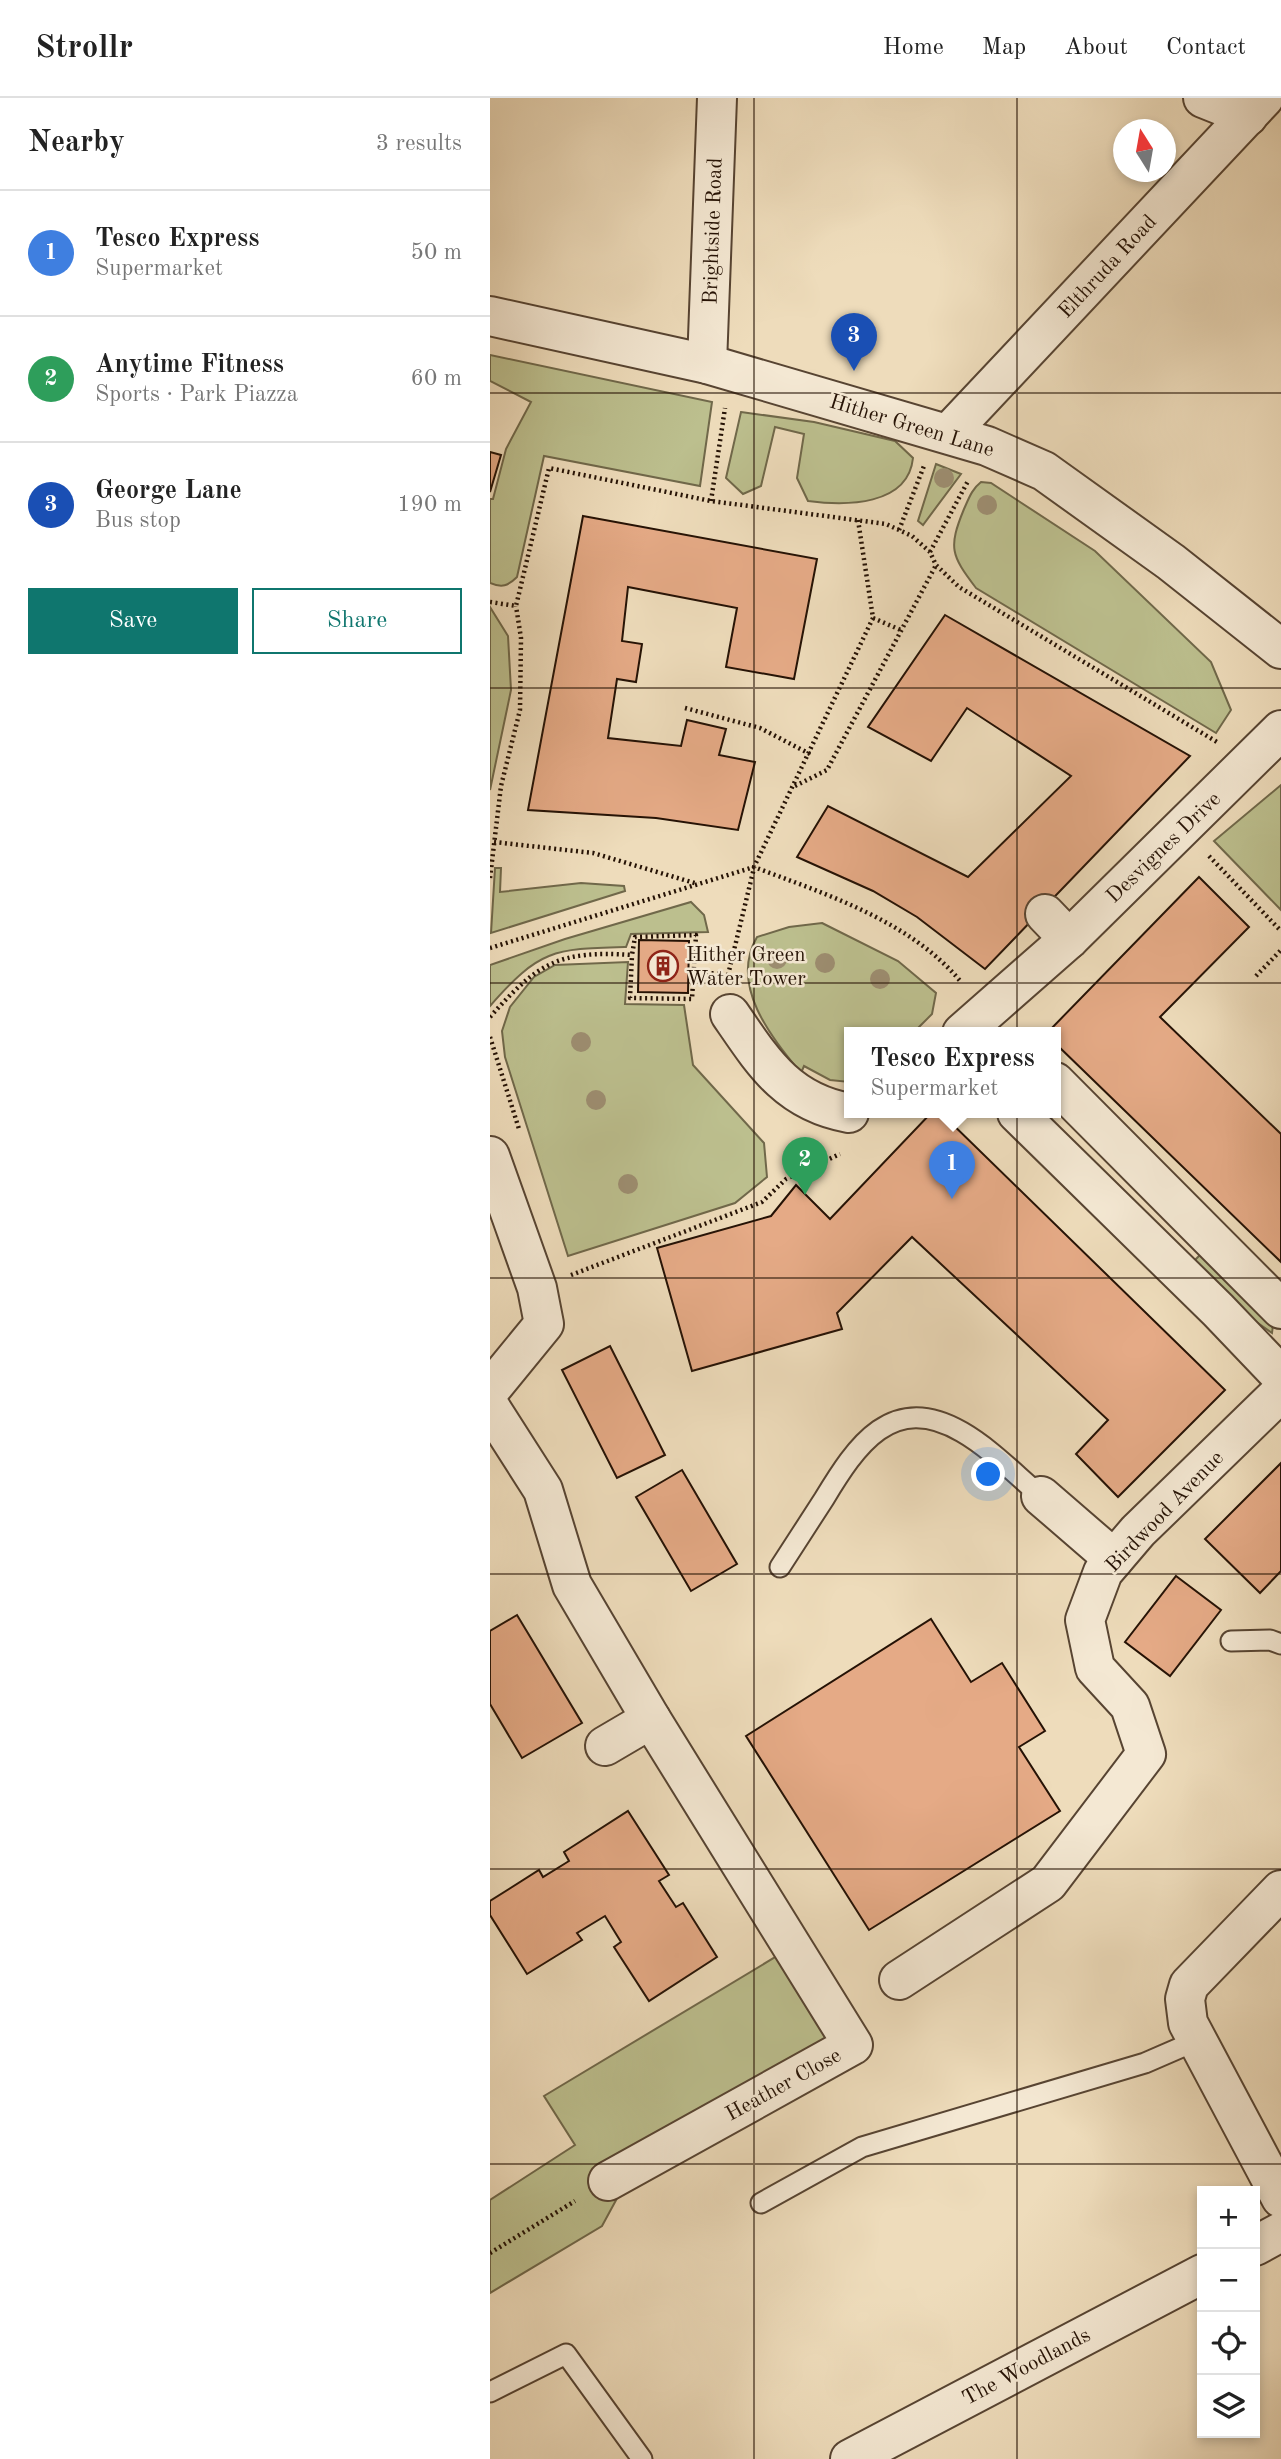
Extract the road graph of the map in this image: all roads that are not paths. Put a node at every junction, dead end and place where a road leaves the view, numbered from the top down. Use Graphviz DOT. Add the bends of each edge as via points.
graph roads {
  1 [pos="717,98"];
  2 [pos="1203,98"];
  3 [pos="1256,107"];
  4 [pos="490,316"];
  5 [pos="719,368"];
  6 [pos="943,432"];
  7 [pos="1281,649"];
  8 [pos="1281,730"];
  9 [pos="730,1014"];
  10 [pos="984,1026"];
  11 [pos="1061,1088"];
  12 [pos="844,1110"];
  13 [pos="1022,1118"];
  14 [pos="490,1156"];
  15 [pos="1281,1309"];
  16 [pos="1281,1376"];
  17 [pos="490,1390"];
  18 [pos="1281,1392"];
  19 [pos="490,1407"];
  20 [pos="1041,1496"];
  21 [pos="1114,1559"];
  22 [pos="780,1567"];
  23 [pos="1231,1641"];
  24 [pos="1281,1644"];
  25 [pos="651,1719"];
  26 [pos="605,1746"];
  27 [pos="1281,1890"];
  28 [pos="899,1980"];
  29 [pos="1198,2040"];
  30 [pos="608,2180"];
  31 [pos="1281,2198"];
  32 [pos="761,2203"];
  33 [pos="1281,2232"];
  34 [pos="1260,2243"];
  35 [pos="1197,2277"];
  36 [pos="490,2392"];
  37 [pos="642,2459"];
  38 [pos="850,2459"];
  1 -- 5 [label="street, Brightside Road"];
  2 -- 3 [label="street"];
  3 -- 6 [label="street, Elthruda Road"];
  4 -- 5 [label="street, Hither Green Lane"];
  5 -- 6 [label="street, Hither Green Lane"];
  6 -- 7 [label="street, Hither Green Lane" via="1044,471 1171,562"];
  8 -- 10 [label="street, Desvignes Drive" via="1182,828 1057,927"];
  9 -- 12 [label="street" via="771,1073 806,1100"];
  11 -- 15 [label="street"];
  13 -- 16 [label="street"];
  14 -- 17 [label="street" via="537,1288 544,1324"];
  18 -- 21 [label="street, Birdwood Avenue"];
  19 -- 25 [label="street, Heather Close" via="543,1490 572,1585"];
  20 -- 21 [label="street"];
  20 -- 22 [label="lane" via="962,1432 925,1417 899,1420 853,1452"];
  21 -- 28 [label="street, Birdwood Avenue" via="1103,1572 1084,1620 1095,1668 1130,1706 1146,1754 1048,1883"];
  23 -- 24 [label="lane"];
  25 -- 26 [label="street"];
  25 -- 30 [label="street, Heather Close" via="853,2045"];
  27 -- 29 [label="street" via="1189,1984 1185,1999 1188,2023"];
  29 -- 31 [label="street"];
  29 -- 32 [label="lane" via="1145,2063 862,2147"];
  33 -- 34 [label="street"];
  35 -- 38 [label="street, The Woodlands"];
  36 -- 37 [label="lane" via="566,2354"];
}
